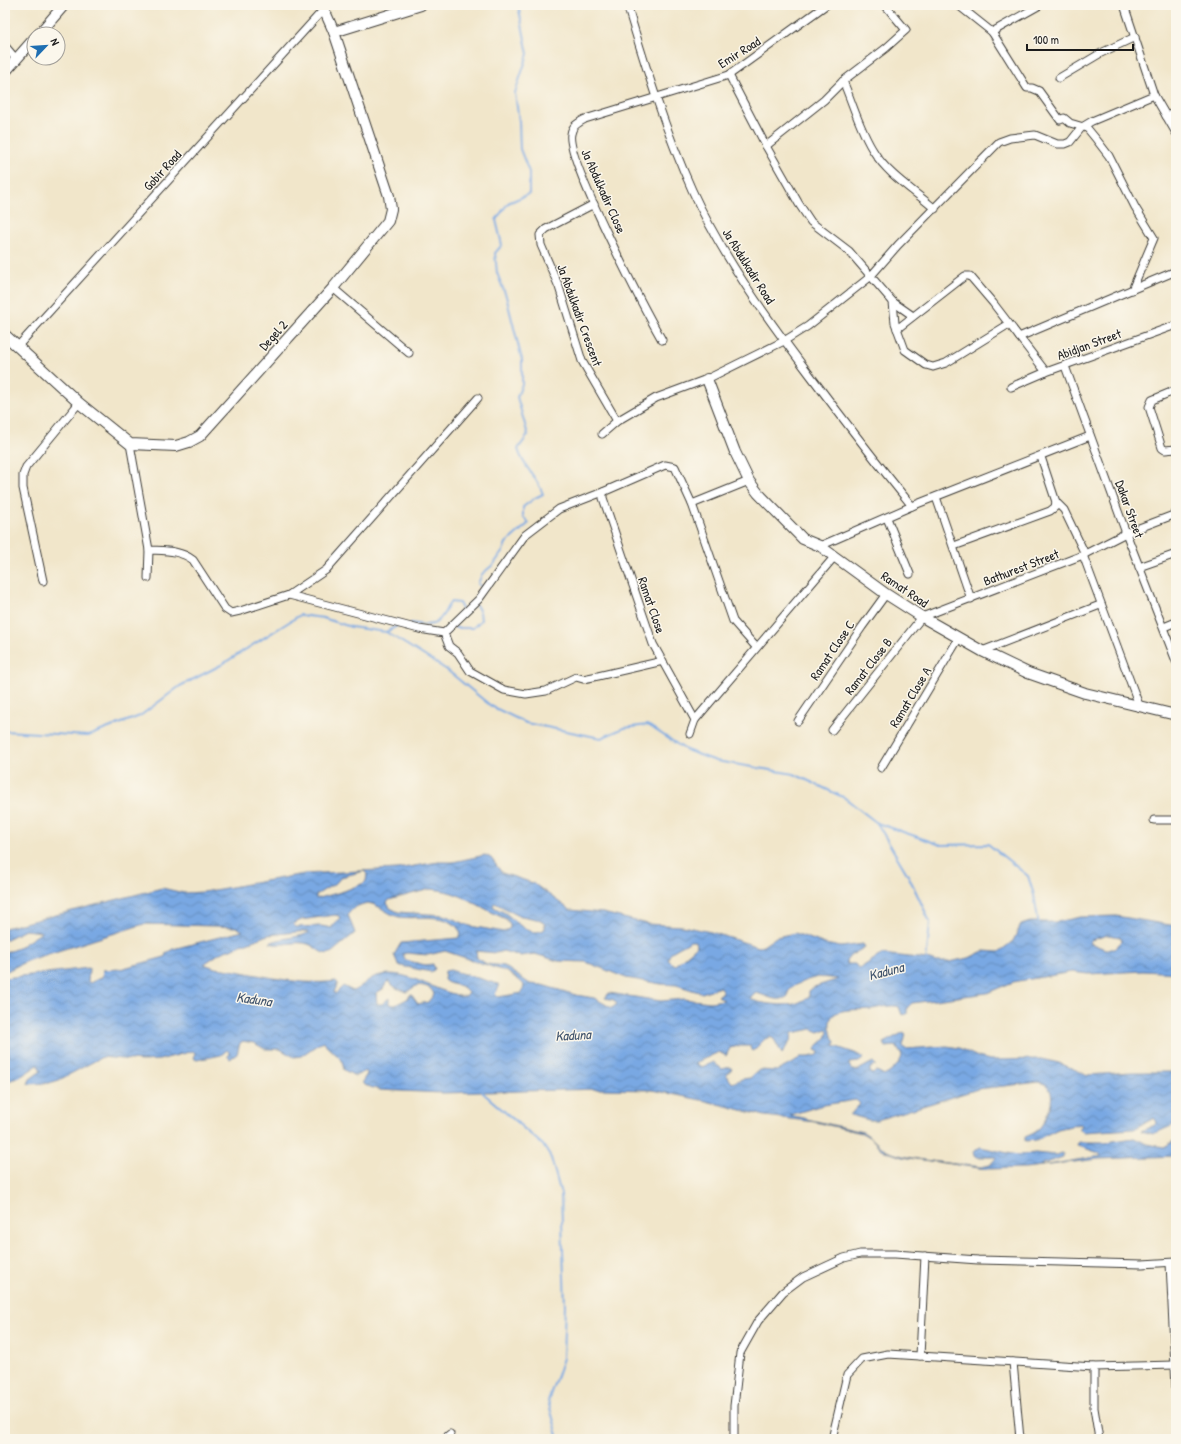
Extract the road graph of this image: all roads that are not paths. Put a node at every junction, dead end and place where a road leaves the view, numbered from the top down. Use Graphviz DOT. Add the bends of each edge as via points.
graph roads {
  1 [pos="64,5"];
  2 [pos="421,5"];
  3 [pos="627,5"];
  4 [pos="826,5"];
  5 [pos="885,5"];
  6 [pos="958,5"];
  7 [pos="1040,5"];
  8 [pos="1124,5"];
  9 [pos="323,7"];
  10 [pos="45,26"];
  11 [pos="334,32"];
  12 [pos="992,32"];
  13 [pos="1135,37"];
  14 [pos="5,46"];
  15 [pos="26,48"];
  16 [pos="16,59"];
  17 [pos="5,72"];
  18 [pos="729,75"];
  19 [pos="1058,78"];
  20 [pos="843,81"];
  21 [pos="1154,95"];
  22 [pos="655,97"];
  23 [pos="1176,112"];
  24 [pos="1166,116"];
  25 [pos="1082,127"];
  26 [pos="1176,133"];
  27 [pos="766,146"];
  28 [pos="594,204"];
  29 [pos="935,209"];
  30 [pos="1176,271"];
  31 [pos="870,277"];
  32 [pos="333,288"];
  33 [pos="1132,290"];
  34 [pos="893,302"];
  35 [pos="913,316"];
  36 [pos="1009,324"];
  37 [pos="1176,325"];
  38 [pos="897,329"];
  39 [pos="5,335"];
  40 [pos="1020,337"];
  41 [pos="662,340"];
  42 [pos="784,341"];
  43 [pos="18,346"];
  44 [pos="409,353"];
  45 [pos="1065,366"];
  46 [pos="1046,372"];
  47 [pos="707,378"];
  48 [pos="1011,387"];
  49 [pos="1176,390"];
  50 [pos="478,398"];
  51 [pos="80,403"];
  52 [pos="617,421"];
  53 [pos="602,434"];
  54 [pos="1090,436"];
  55 [pos="130,444"];
  56 [pos="1176,449"];
  57 [pos="1040,457"];
  58 [pos="749,481"];
  59 [pos="603,492"];
  60 [pos="936,497"];
  61 [pos="1056,502"];
  62 [pos="692,504"];
  63 [pos="912,506"];
  64 [pos="1176,514"];
  65 [pos="887,518"];
  66 [pos="1126,533"];
  67 [pos="820,546"];
  68 [pos="954,546"];
  69 [pos="149,550"];
  70 [pos="1084,554"];
  71 [pos="1176,554"];
  72 [pos="835,556"];
  73 [pos="1139,567"];
  74 [pos="910,574"];
  75 [pos="148,578"];
  76 [pos="44,581"];
  77 [pos="886,594"];
  78 [pos="289,595"];
  79 [pos="971,599"];
  80 [pos="1100,604"];
  81 [pos="922,617"];
  82 [pos="1176,622"];
  83 [pos="1164,627"];
  84 [pos="444,633"];
  85 [pos="959,638"];
  86 [pos="756,647"];
  87 [pos="982,651"];
  88 [pos="662,661"];
  89 [pos="1176,661"];
  90 [pos="1139,706"];
  91 [pos="1176,715"];
  92 [pos="695,720"];
  93 [pos="798,721"];
  94 [pos="832,730"];
  95 [pos="690,734"];
  96 [pos="881,768"];
  97 [pos="1154,820"];
  98 [pos="1176,820"];
  99 [pos="925,1256"];
  100 [pos="1173,1263"];
  101 [pos="920,1356"];
  102 [pos="1013,1362"];
  103 [pos="1175,1365"];
  104 [pos="1094,1367"];
  105 [pos="1176,1388"];
  106 [pos="450,1434"];
  107 [pos="444,1439"];
  108 [pos="734,1439"];
  109 [pos="832,1439"];
  110 [pos="1020,1439"];
  111 [pos="1100,1439"];
  1 -- 10 [label="street"];
  2 -- 11 [label="street"];
  3 -- 22 [label="street, Ja Abdulkadir Road"];
  4 -- 18 [label="street, Emir Road"];
  5 -- 20 [label="street" via="906,30"];
  6 -- 12 [label="street"];
  7 -- 12 [label="street"];
  8 -- 13 [label="street"];
  9 -- 11 [label="street, Degel 2"];
  9 -- 43 [label="street, Gobir Road"];
  11 -- 32 [label="street, Degel 2" via="389,196 391,209 388,221"];
  12 -- 25 [label="street" via="1027,88 1039,91 1060,120 1064,118 1070,124"];
  13 -- 19 [label="street"];
  13 -- 21 [label="street"];
  14 -- 16 [label="street"];
  15 -- 16 [label="street"];
  16 -- 17 [label="street"];
  18 -- 22 [label="street, Emir Road"];
  18 -- 27 [label="street"];
  20 -- 27 [label="street" via="824,100"];
  20 -- 29 [label="street" via="874,154 888,170"];
  21 -- 24 [label="street"];
  21 -- 25 [label="street" via="1103,115"];
  22 -- 28 [label="street, Ja Abdulkadir Close" via="575,125 570,134 572,151"];
  22 -- 42 [label="street, Ja Abdulkadir Road" via="692,190 746,287"];
  23 -- 24 [label="street"];
  24 -- 26 [label="street"];
  25 -- 29 [label="street" via="1070,142 1064,144 1057,144 1035,135 999,142"];
  25 -- 33 [label="street" via="1087,128 1109,156 1154,238"];
  27 -- 31 [label="street" via="811,222 849,251"];
  28 -- 41 [label="street, Ja Abdulkadir Close"];
  28 -- 52 [label="street, Ja Abdulkadir Crescent" via="546,229 540,235 541,245 559,287 582,361"];
  29 -- 31 [label="street"];
  30 -- 33 [label="street"];
  31 -- 34 [label="street"];
  31 -- 42 [label="street" via="808,326"];
  32 -- 44 [label="street"];
  32 -- 55 [label="street, Degel 2" via="200,436 176,446"];
  33 -- 40 [label="street"];
  34 -- 35 [label="street"];
  34 -- 38 [label="street"];
  35 -- 36 [label="street" via="965,276 970,276"];
  35 -- 38 [label="street"];
  36 -- 38 [label="street" via="946,363 933,367 905,350"];
  36 -- 40 [label="street"];
  37 -- 45 [label="street, Abidjan Street"];
  39 -- 43 [label="street"];
  40 -- 46 [label="street"];
  42 -- 47 [label="street"];
  42 -- 63 [label="street, Ja Abdulkadir Road"];
  43 -- 51 [label="street"];
  45 -- 46 [label="street, Abidjan Street"];
  45 -- 54 [label="street, Dakar Street"];
  46 -- 48 [label="street, Abidjan Street"];
  47 -- 52 [label="street" via="656,398"];
  47 -- 58 [label="street, Ramat Road" via="735,452"];
  49 -- 56 [label="street" via="1150,403 1162,448"];
  50 -- 78 [label="street" via="326,570"];
  51 -- 55 [label="street"];
  51 -- 76 [label="street" via="26,467 23,475 23,488"];
  52 -- 53 [label="street"];
  54 -- 57 [label="street"];
  54 -- 66 [label="street, Dakar Street"];
  55 -- 69 [label="street"];
  57 -- 60 [label="street"];
  57 -- 61 [label="street"];
  58 -- 62 [label="street"];
  58 -- 67 [label="street, Ramat Road" via="803,538"];
  59 -- 62 [label="street" via="670,465 674,467"];
  59 -- 84 [label="street" via="559,509 525,535 479,599"];
  59 -- 88 [label="street, Ramat Close" via="650,636"];
  60 -- 63 [label="street"];
  60 -- 68 [label="street"];
  61 -- 68 [label="street" via="1050,511"];
  61 -- 70 [label="street" via="1064,510"];
  62 -- 86 [label="street" via="732,621"];
  63 -- 65 [label="street"];
  64 -- 66 [label="street, Bathurest Street"];
  65 -- 67 [label="street"];
  65 -- 74 [label="street"];
  66 -- 70 [label="street, Bathurest Street"];
  66 -- 73 [label="street, Dakar Street"];
  67 -- 72 [label="street, Ramat Road"];
  68 -- 79 [label="street"];
  69 -- 75 [label="street"];
  69 -- 78 [label="street" via="181,553 193,560 225,609 231,613"];
  70 -- 79 [label="street, Bathurest Street"];
  70 -- 80 [label="street"];
  71 -- 73 [label="street"];
  72 -- 77 [label="street, Ramat Road"];
  72 -- 86 [label="street"];
  73 -- 83 [label="street, Dakar Street"];
  77 -- 81 [label="street, Ramat Road"];
  77 -- 93 [label="street, Ramat Close C"];
  78 -- 84 [label="street" via="419,629"];
  79 -- 81 [label="street, Bathurest Street"];
  80 -- 87 [label="street"];
  80 -- 90 [label="street"];
  81 -- 85 [label="street, Ramat Road"];
  81 -- 94 [label="street, Ramat Close B"];
  82 -- 83 [label="street"];
  83 -- 89 [label="street, Dakar Street"];
  84 -- 88 [label="street" via="448,646 458,653 470,671 504,690 526,694 546,692 576,677 598,676"];
  85 -- 87 [label="street, Ramat Road"];
  85 -- 96 [label="street, Ramat Close A"];
  86 -- 92 [label="street"];
  87 -- 90 [label="street, Ramat Road" via="1063,687"];
  88 -- 92 [label="street, Ramat Close"];
  90 -- 91 [label="street, Ramat Road"];
  92 -- 95 [label="street"];
  97 -- 98 [label="street"];
  99 -- 100 [label="street" via="978,1260"];
  99 -- 101 [label="street"];
  99 -- 108 [label="street" via="860,1254 844,1258 803,1277 783,1292 758,1321 740,1353 734,1406"];
  100 -- 103 [label="street"];
  101 -- 102 [label="street"];
  101 -- 109 [label="street" via="888,1354 862,1359 847,1375"];
  102 -- 104 [label="street"];
  102 -- 110 [label="street"];
  103 -- 104 [label="street"];
  103 -- 105 [label="street"];
  104 -- 111 [label="street" via="1094,1408"];
  106 -- 107 [label="street"];
}
